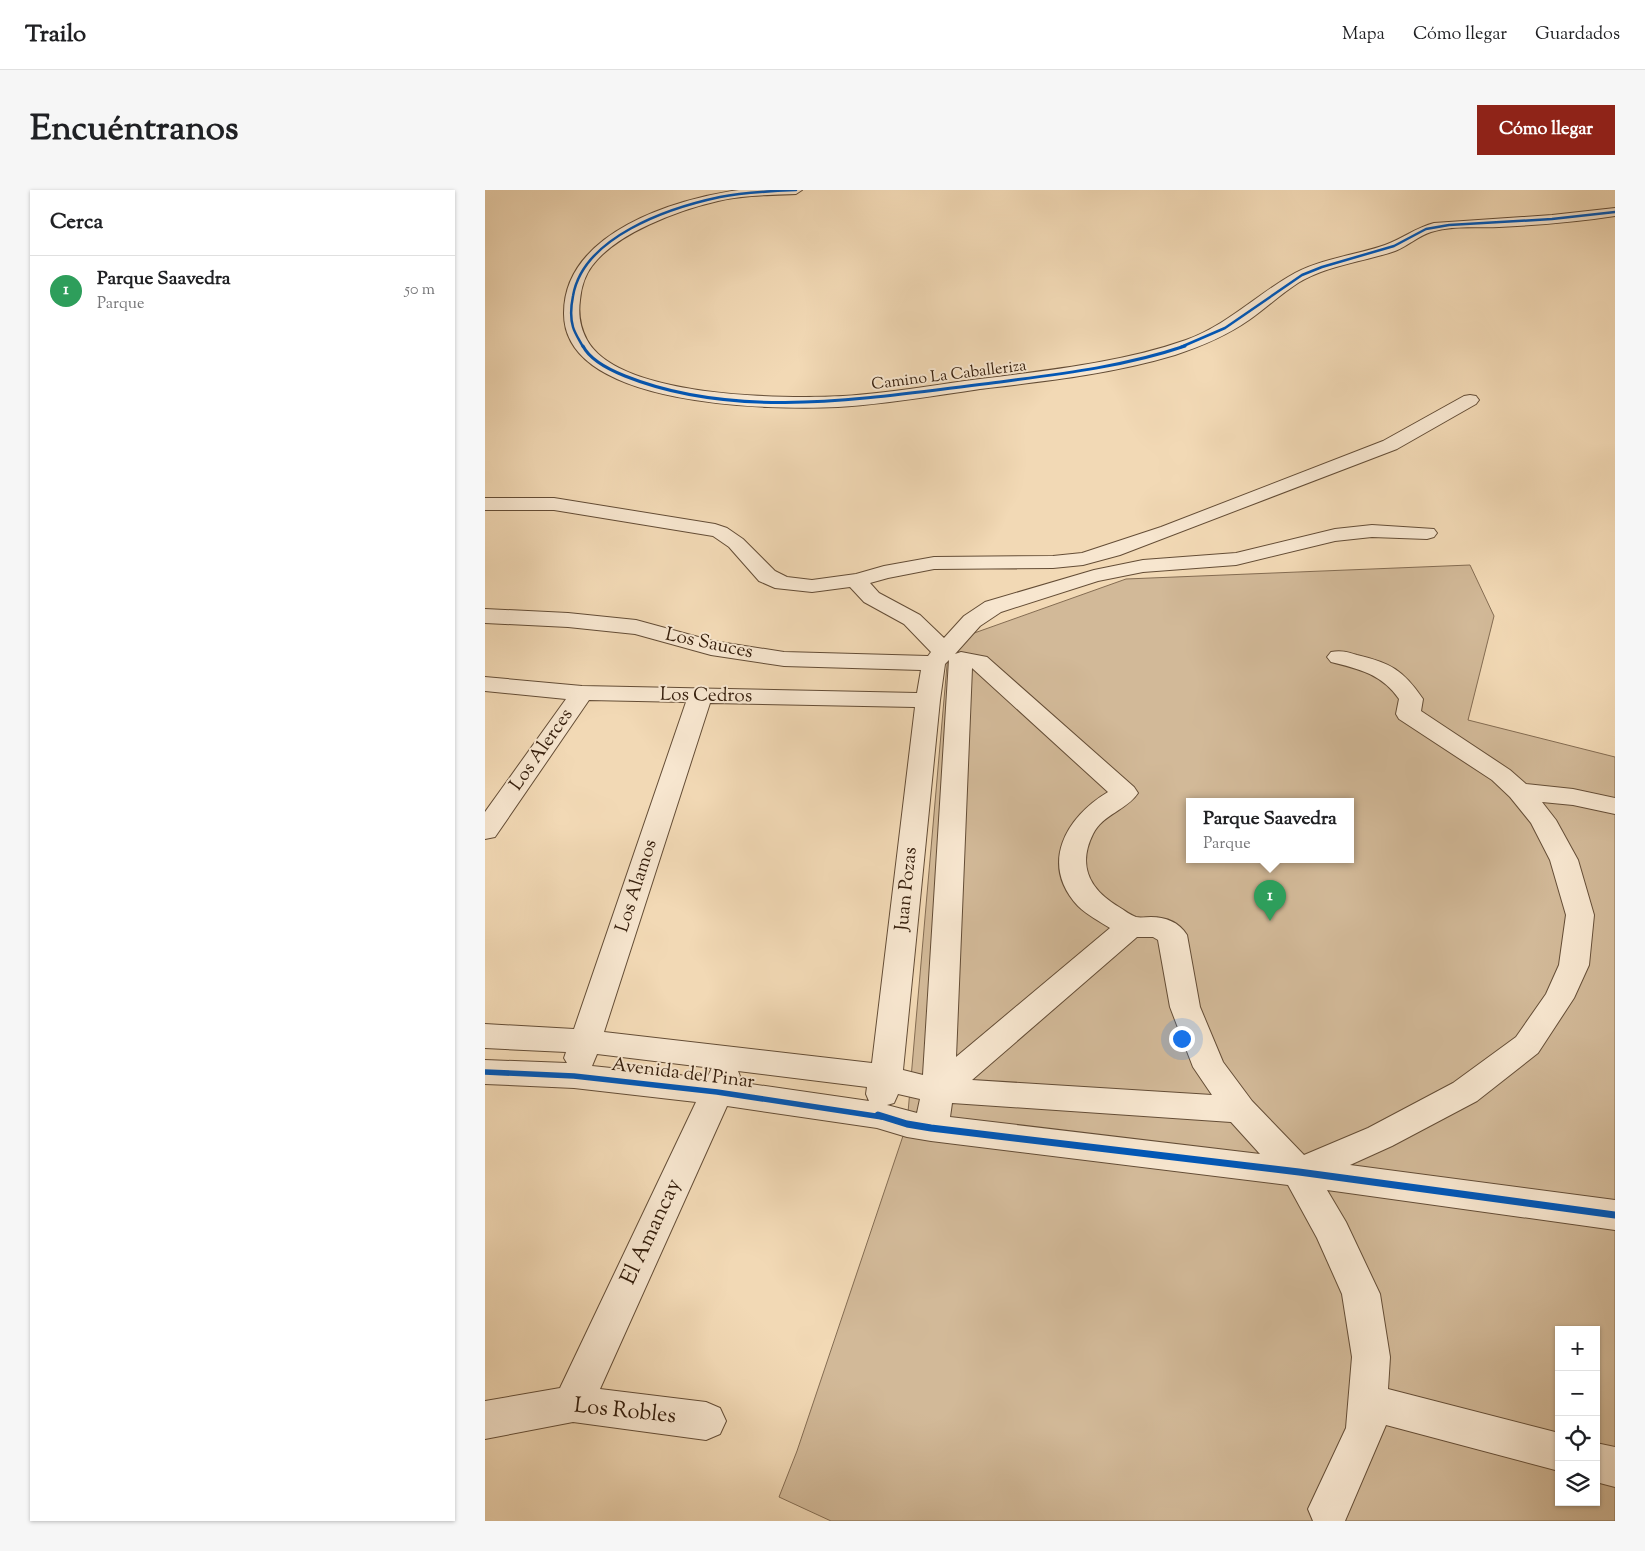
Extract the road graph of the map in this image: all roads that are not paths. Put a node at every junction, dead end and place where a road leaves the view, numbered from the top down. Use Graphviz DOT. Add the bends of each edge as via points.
graph roads {
  1 [pos="796,190"];
  2 [pos="1615,212"];
  3 [pos="1470,400"];
  4 [pos="485,504"];
  5 [pos="1427,533"];
  6 [pos="858,580"];
  7 [pos="485,616"];
  8 [pos="939,657"];
  9 [pos="1339,657"];
  10 [pos="485,684"];
  11 [pos="582,693"];
  12 [pos="700,696"];
  13 [pos="928,700"];
  14 [pos="1519,791"];
  15 [pos="1615,806"];
  16 [pos="485,831"];
  17 [pos="1130,927"];
  18 [pos="485,1036"];
  19 [pos="585,1041"];
  20 [pos="731,1059"];
  21 [pos="485,1072"];
  22 [pos="574,1076"];
  23 [pos="886,1077"];
  24 [pos="938,1090"];
  25 [pos="717,1092"];
  26 [pos="1240,1110"];
  27 [pos="877,1115"];
  28 [pos="931,1128"];
  29 [pos="1299,1172"];
  30 [pos="1615,1216"];
  31 [pos="1368,1402"];
  32 [pos="573,1404"];
  33 [pos="485,1420"];
  34 [pos="706,1421"];
  35 [pos="1555,1451"];
  36 [pos="1600,1463"];
  37 [pos="1615,1467"];
  38 [pos="1329,1509"];
  1 -- 2 [label="street, Camino La Caballeriza" via="742,193 695,204 630,230 608,244 587,262 576,283 572,326 577,340 600,364 645,384 677,392 774,403 896,396 1065,373 1198,342 1226,328 1304,274 1392,248 1427,228"];
  3 -- 6 [label="street" via="1390,445 1113,551 1053,562 934,563"];
  4 -- 6 [label="street" via="554,504 708,528 736,543 767,576 783,583 812,586"];
  5 -- 8 [label="street" via="1372,531 1335,534 1236,559 1143,566 1094,576 993,607 972,621"];
  6 -- 8 [label="street" via="865,594 907,616"];
  7 -- 8 [label="street, Los Sauces" via="636,627 711,648 784,659"];
  8 -- 13 [label="street, Juan Pozas"];
  9 -- 14 [label="street" via="1383,669 1400,681 1411,698 1408,714 1501,775"];
  10 -- 11 [label="street, Los Cedros"];
  11 -- 12 [label="street, Los Cedros"];
  11 -- 16 [label="street, Los Alerces"];
  12 -- 13 [label="street, Los Cedros"];
  12 -- 19 [label="street, Los Alamos"];
  13 -- 23 [label="street, Juan Pozas"];
  14 -- 15 [label="street"];
  14 -- 29 [label="street" via="1543,820 1564,860 1580,915 1574,965 1559,998 1527,1045 1465,1092 1380,1137"];
  17 -- 24 [label="street"];
  17 -- 24 [label="street" via="1088,899 1073,877 1073,852 1081,832 1093,815 1125,793 979,662 961,659"];
  17 -- 26 [label="street" via="1159,928 1172,935 1185,1007 1209,1067"];
  18 -- 19 [label="street, Avenida del Pinar"];
  19 -- 20 [label="street, Avenida del Pinar"];
  19 -- 22 [label="street, Los Alamos"];
  20 -- 23 [label="street, Avenida del Pinar"];
  20 -- 25 [label="street, El Amancay"];
  21 -- 22 [label="street, Avenida del Pinar"];
  22 -- 25 [label="street, Avenida del Pinar"];
  23 -- 24 [label="street, Avenida del Pinar"];
  23 -- 27 [label="street, Juan Pozas"];
  24 -- 26 [label="street, Avenida del Pinar"];
  24 -- 28 [label="street"];
  25 -- 27 [label="street, Avenida del Pinar"];
  25 -- 32 [label="street, El Amancay"];
  26 -- 29 [label="street"];
  27 -- 28 [label="street, Avenida del Pinar"];
  28 -- 29 [label="street, Avenida del Pinar"];
  29 -- 30 [label="street, Avenida del Pinar"];
  29 -- 31 [label="street" via="1333,1233 1361,1294 1371,1357"];
  31 -- 35 [label="street"];
  31 -- 38 [label="street" via="1365,1429"];
  32 -- 33 [label="street, Los Robles"];
  32 -- 34 [label="street, Los Robles"];
  36 -- 37 [label="street"];
}
